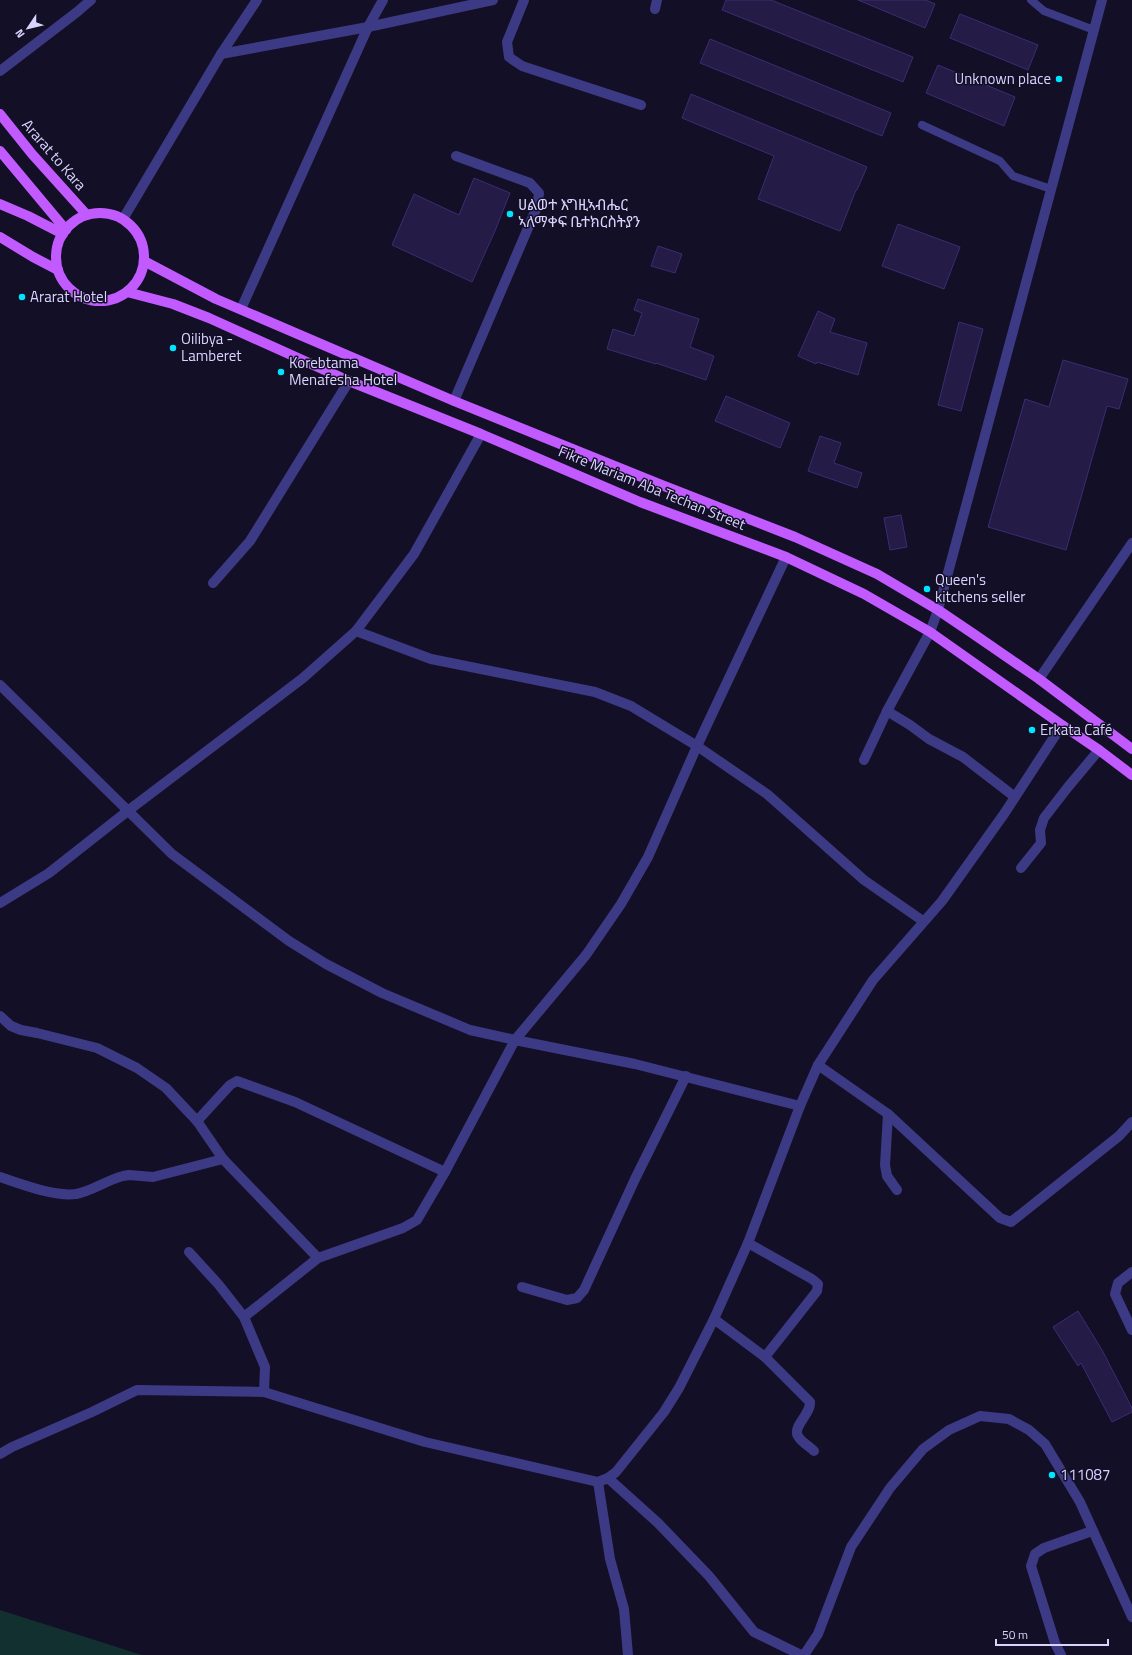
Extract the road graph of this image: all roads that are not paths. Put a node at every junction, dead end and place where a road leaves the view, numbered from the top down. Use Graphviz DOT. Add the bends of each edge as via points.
graph roads {
  1 [pos="91,0"];
  2 [pos="257,0"];
  3 [pos="383,0"];
  4 [pos="493,0"];
  5 [pos="524,0"];
  6 [pos="1031,0"];
  7 [pos="1102,0"];
  8 [pos="368,27"];
  9 [pos="1094,30"];
  10 [pos="221,54"];
  11 [pos="0,71"];
  12 [pos="640,105"];
  13 [pos="0,114"];
  14 [pos="922,125"];
  15 [pos="0,151"];
  16 [pos="456,156"];
  17 [pos="1051,189"];
  18 [pos="0,204"];
  19 [pos="86,214"];
  20 [pos="123,220"];
  21 [pos="64,232"];
  22 [pos="0,237"];
  23 [pos="144,261"];
  24 [pos="58,270"];
  25 [pos="127,292"];
  26 [pos="241,309"];
  27 [pos="349,381"];
  28 [pos="454,401"];
  29 [pos="481,434"];
  30 [pos="1132,543"];
  31 [pos="786,557"];
  32 [pos="213,583"];
  33 [pos="938,610"];
  34 [pos="356,631"];
  35 [pos="930,632"];
  36 [pos="1039,678"];
  37 [pos="0,685"];
  38 [pos="887,711"];
  39 [pos="1062,725"];
  40 [pos="697,746"];
  41 [pos="1132,749"];
  42 [pos="1100,750"];
  43 [pos="864,760"];
  44 [pos="1132,775"];
  45 [pos="1015,797"];
  46 [pos="129,810"];
  47 [pos="1022,868"];
  48 [pos="0,903"];
  49 [pos="924,921"];
  50 [pos="0,1016"];
  51 [pos="515,1040"];
  52 [pos="818,1065"];
  53 [pos="686,1076"];
  54 [pos="800,1106"];
  55 [pos="888,1114"];
  56 [pos="197,1121"];
  57 [pos="1132,1122"];
  58 [pos="224,1159"];
  59 [pos="445,1172"];
  60 [pos="0,1177"];
  61 [pos="897,1190"];
  62 [pos="748,1243"];
  63 [pos="189,1252"];
  64 [pos="318,1258"];
  65 [pos="1132,1272"];
  66 [pos="522,1287"];
  67 [pos="244,1317"];
  68 [pos="714,1319"];
  69 [pos="1132,1330"];
  70 [pos="764,1357"];
  71 [pos="264,1392"];
  72 [pos="814,1451"];
  73 [pos="0,1454"];
  74 [pos="608,1478"];
  75 [pos="598,1482"];
  76 [pos="1092,1531"];
  77 [pos="1132,1617"];
  78 [pos="628,1655"];
  79 [pos="803,1655"];
  80 [pos="1061,1655"];
  1 -- 11 [label="street"];
  2 -- 10 [label="street"];
  3 -- 8 [label="street"];
  4 -- 8 [label="street"];
  5 -- 12 [label="street" via="507,42 509,57 522,66"];
  6 -- 9 [label="lane" via="1044,12"];
  7 -- 9 [label="street"];
  8 -- 10 [label="street"];
  8 -- 26 [label="street"];
  9 -- 17 [label="street"];
  10 -- 20 [label="street"];
  13 -- 19 [label="main road, Ararat to Kara"];
  14 -- 17 [label="lane" via="1000,161 1013,176"];
  15 -- 21 [label="main road"];
  16 -- 28 [label="street" via="530,183 539,193 537,207"];
  17 -- 33 [label="street"];
  18 -- 21 [label="main road"];
  19 -- 20 [label="main road" via="108,213"];
  19 -- 21 [label="main road"];
  20 -- 23 [label="main road" via="139,236"];
  21 -- 24 [label="main road" via="56,256"];
  22 -- 24 [label="main road"];
  23 -- 25 [label="main road" via="138,278"];
  23 -- 26 [label="main road, Fikre Mariam Aba Techan Street" via="216,299"];
  24 -- 25 [label="main road" via="64,282 74,292 87,299 114,299"];
  25 -- 27 [label="main road, Fikre Mariam Aba Techan Street" via="197,313"];
  26 -- 28 [label="main road, Fikre Mariam Aba Techan Street"];
  27 -- 29 [label="main road, Fikre Mariam Aba Techan Street"];
  27 -- 32 [label="street" via="250,541"];
  28 -- 33 [label="main road, Fikre Mariam Aba Techan Street" via="836,554 877,574"];
  29 -- 31 [label="main road, Fikre Mariam Aba Techan Street" via="640,502"];
  29 -- 34 [label="street" via="414,554"];
  30 -- 36 [label="street"];
  31 -- 35 [label="main road, Fikre Mariam Aba Techan Street" via="864,594"];
  31 -- 40 [label="street"];
  33 -- 35 [label="street"];
  33 -- 36 [label="main road, Fikre Mariam Aba Techan Street"];
  34 -- 40 [label="street" via="431,660 595,692 632,706"];
  34 -- 46 [label="street" via="302,678"];
  35 -- 38 [label="street"];
  35 -- 39 [label="main road, Fikre Mariam Aba Techan Street"];
  36 -- 41 [label="main road, Fikre Mariam Aba Techan Street"];
  37 -- 46 [label="street"];
  38 -- 43 [label="street"];
  38 -- 45 [label="street" via="929,739 963,757"];
  39 -- 42 [label="main road, Fikre Mariam Aba Techan Street"];
  39 -- 45 [label="street"];
  40 -- 49 [label="street" via="767,794 864,880"];
  40 -- 51 [label="street" via="648,857 621,904 586,955"];
  42 -- 44 [label="main road, Fikre Mariam Aba Techan Street"];
  42 -- 47 [label="street" via="1044,818 1040,830 1041,843"];
  45 -- 49 [label="street" via="942,901"];
  46 -- 48 [label="street" via="49,873"];
  46 -- 51 [label="street" via="172,854 289,941 326,964 382,993 470,1030"];
  49 -- 52 [label="street" via="873,980"];
  50 -- 56 [label="street" via="10,1026 97,1048 137,1068 166,1088"];
  51 -- 53 [label="street"];
  51 -- 59 [label="street"];
  52 -- 54 [label="street"];
  52 -- 55 [label="street"];
  53 -- 54 [label="street"];
  53 -- 66 [label="street" via="584,1290 577,1298 566,1300"];
  54 -- 62 [label="street"];
  55 -- 57 [label="street" via="1000,1218 1011,1222 1119,1136"];
  55 -- 61 [label="street" via="885,1165 887,1176"];
  56 -- 58 [label="street"];
  56 -- 59 [label="street" via="230,1085 237,1081 295,1102"];
  58 -- 60 [label="street" via="153,1177 123,1176 76,1194 28,1187"];
  58 -- 64 [label="street"];
  59 -- 64 [label="street" via="417,1220 403,1228"];
  62 -- 68 [label="street"];
  62 -- 70 [label="street" via="818,1284 817,1291"];
  63 -- 67 [label="street"];
  64 -- 67 [label="street"];
  65 -- 69 [label="street" via="1118,1283 1115,1294"];
  67 -- 71 [label="street" via="265,1366"];
  68 -- 70 [label="street"];
  68 -- 74 [label="street" via="664,1412 616,1472"];
  70 -- 72 [label="street" via="810,1402 811,1407 796,1433 798,1438"];
  71 -- 73 [label="street" via="137,1390"];
  71 -- 75 [label="street" via="425,1442"];
  74 -- 75 [label="street"];
  74 -- 79 [label="street" via="658,1523 709,1576 754,1632"];
  75 -- 78 [label="street" via="610,1558 624,1609"];
  76 -- 77 [label="street"];
  76 -- 79 [label="street" via="1080,1502 1045,1444 1029,1430 1009,1419 980,1416 949,1430 923,1449 890,1488 851,1547 818,1634"];
  76 -- 80 [label="street" via="1044,1548 1035,1554 1031,1566"];
}
